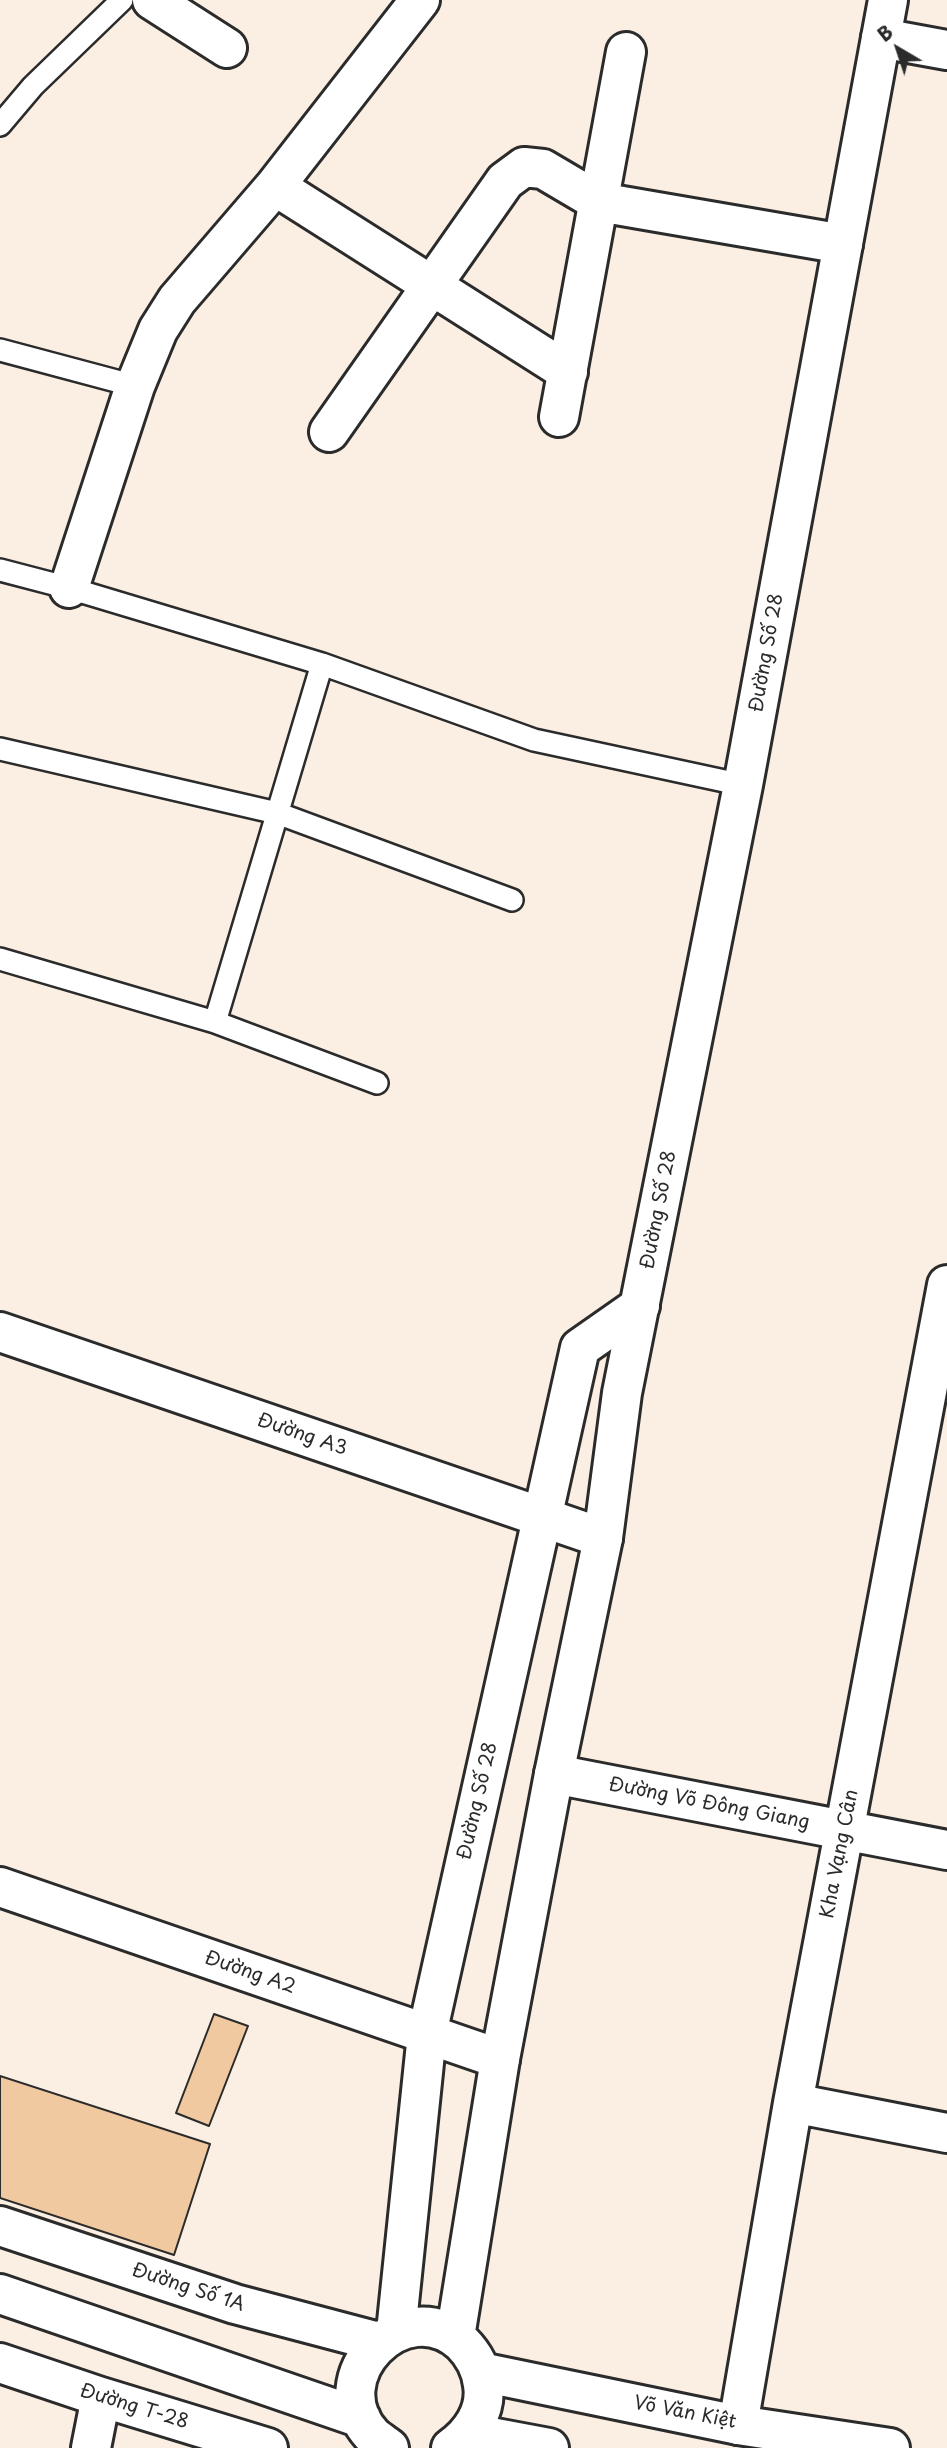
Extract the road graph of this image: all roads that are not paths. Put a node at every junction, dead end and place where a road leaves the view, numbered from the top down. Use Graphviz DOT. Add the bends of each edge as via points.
graph roads {
  1 [pos="122,0"];
  2 [pos="152,0"];
  3 [pos="420,0"];
  4 [pos="888,0"];
  5 [pos="881,38"];
  6 [pos="228,48"];
  7 [pos="947,50"];
  8 [pos="626,52"];
  9 [pos="0,125"];
  10 [pos="275,186"];
  11 [pos="599,202"];
  12 [pos="843,244"];
  13 [pos="431,285"];
  14 [pos="0,350"];
  15 [pos="568,372"];
  16 [pos="135,386"];
  17 [pos="559,417"];
  18 [pos="329,432"];
  19 [pos="0,570"];
  20 [pos="69,588"];
  21 [pos="322,664"];
  22 [pos="0,749"];
  23 [pos="743,785"];
  24 [pos="277,813"];
  25 [pos="512,900"];
  26 [pos="0,959"];
  27 [pos="215,1022"];
  28 [pos="377,1083"];
  29 [pos="947,1285"];
  30 [pos="640,1306"];
  31 [pos="0,1332"];
  32 [pos="542,1517"];
  33 [pos="604,1538"];
  34 [pos="554,1774"];
  35 [pos="844,1830"];
  36 [pos="947,1850"];
  37 [pos="0,1888"];
  38 [pos="427,2034"];
  39 [pos="500,2059"];
  40 [pos="793,2103"];
  41 [pos="947,2133"];
  42 [pos="0,2226"];
  43 [pos="0,2294"];
  44 [pos="388,2337"];
  45 [pos="455,2337"];
  46 [pos="0,2362"];
  47 [pos="481,2372"];
  48 [pos="101,2397"];
  49 [pos="361,2418"];
  50 [pos="738,2425"];
  51 [pos="460,2441"];
  52 [pos="91,2448"];
  53 [pos="268,2448"];
  54 [pos="389,2448"];
  55 [pos="550,2448"];
  56 [pos="890,2448"];
  1 -- 9 [label="lane" via="33,86"];
  2 -- 6 [label="street"];
  3 -- 10 [label="street"];
  4 -- 5 [label="street, Đường Số 28"];
  5 -- 7 [label="street"];
  5 -- 12 [label="street, Đường Số 28"];
  8 -- 11 [label="street"];
  10 -- 13 [label="street"];
  10 -- 16 [label="street" via="177,300 158,330"];
  11 -- 12 [label="street"];
  11 -- 13 [label="street" via="543,169 524,167 505,181"];
  11 -- 15 [label="street"];
  12 -- 23 [label="street, Đường Số 28"];
  13 -- 15 [label="street"];
  13 -- 18 [label="street"];
  14 -- 16 [label="lane"];
  15 -- 17 [label="street"];
  16 -- 20 [label="street"];
  19 -- 20 [label="lane"];
  20 -- 21 [label="lane"];
  21 -- 23 [label="lane" via="534,740"];
  21 -- 24 [label="lane"];
  22 -- 24 [label="lane"];
  23 -- 30 [label="street, Đường Số 28"];
  24 -- 25 [label="lane"];
  24 -- 27 [label="lane"];
  26 -- 27 [label="lane"];
  27 -- 28 [label="lane"];
  29 -- 35 [label="street, Kha Vạng Cân"];
  30 -- 32 [label="street, Đường Số 28" via="580,1348"];
  30 -- 33 [label="street, Đường Số 28" via="622,1393"];
  31 -- 32 [label="street, Đường A3"];
  32 -- 33 [label="street, Đường A3"];
  32 -- 38 [label="street, Đường Số 28"];
  33 -- 34 [label="street, Đường Số 28"];
  34 -- 35 [label="street, Đường Võ Đông Giang"];
  34 -- 39 [label="street, Đường Số 28"];
  35 -- 36 [label="street, Đường Võ Đông Giang"];
  35 -- 40 [label="street, Kha Vạng Cân"];
  37 -- 38 [label="street, Đường A2"];
  38 -- 39 [label="street, Đường A2"];
  38 -- 44 [label="street, Đường Số 28"];
  39 -- 45 [label="street, Đường Số 28"];
  40 -- 41 [label="street"];
  40 -- 50 [label="street, Kha Vạng Cân"];
  42 -- 44 [label="street, Đường Số 1A" via="235,2304"];
  43 -- 49 [label="street"];
  44 -- 45 [label="street" via="416,2327"];
  44 -- 49 [label="street" via="365,2358 357,2377"];
  45 -- 47 [label="street"];
  46 -- 48 [label="street, Đường T-28"];
  47 -- 50 [label="street, Võ Văn Kiệt"];
  47 -- 51 [label="street" via="485,2393 480,2415"];
  48 -- 52 [label="street"];
  48 -- 53 [label="street, Đường T-28"];
  49 -- 54 [label="street" via="372,2435"];
  50 -- 56 [label="street, Võ Văn Kiệt"];
  51 -- 55 [label="street"];
}
